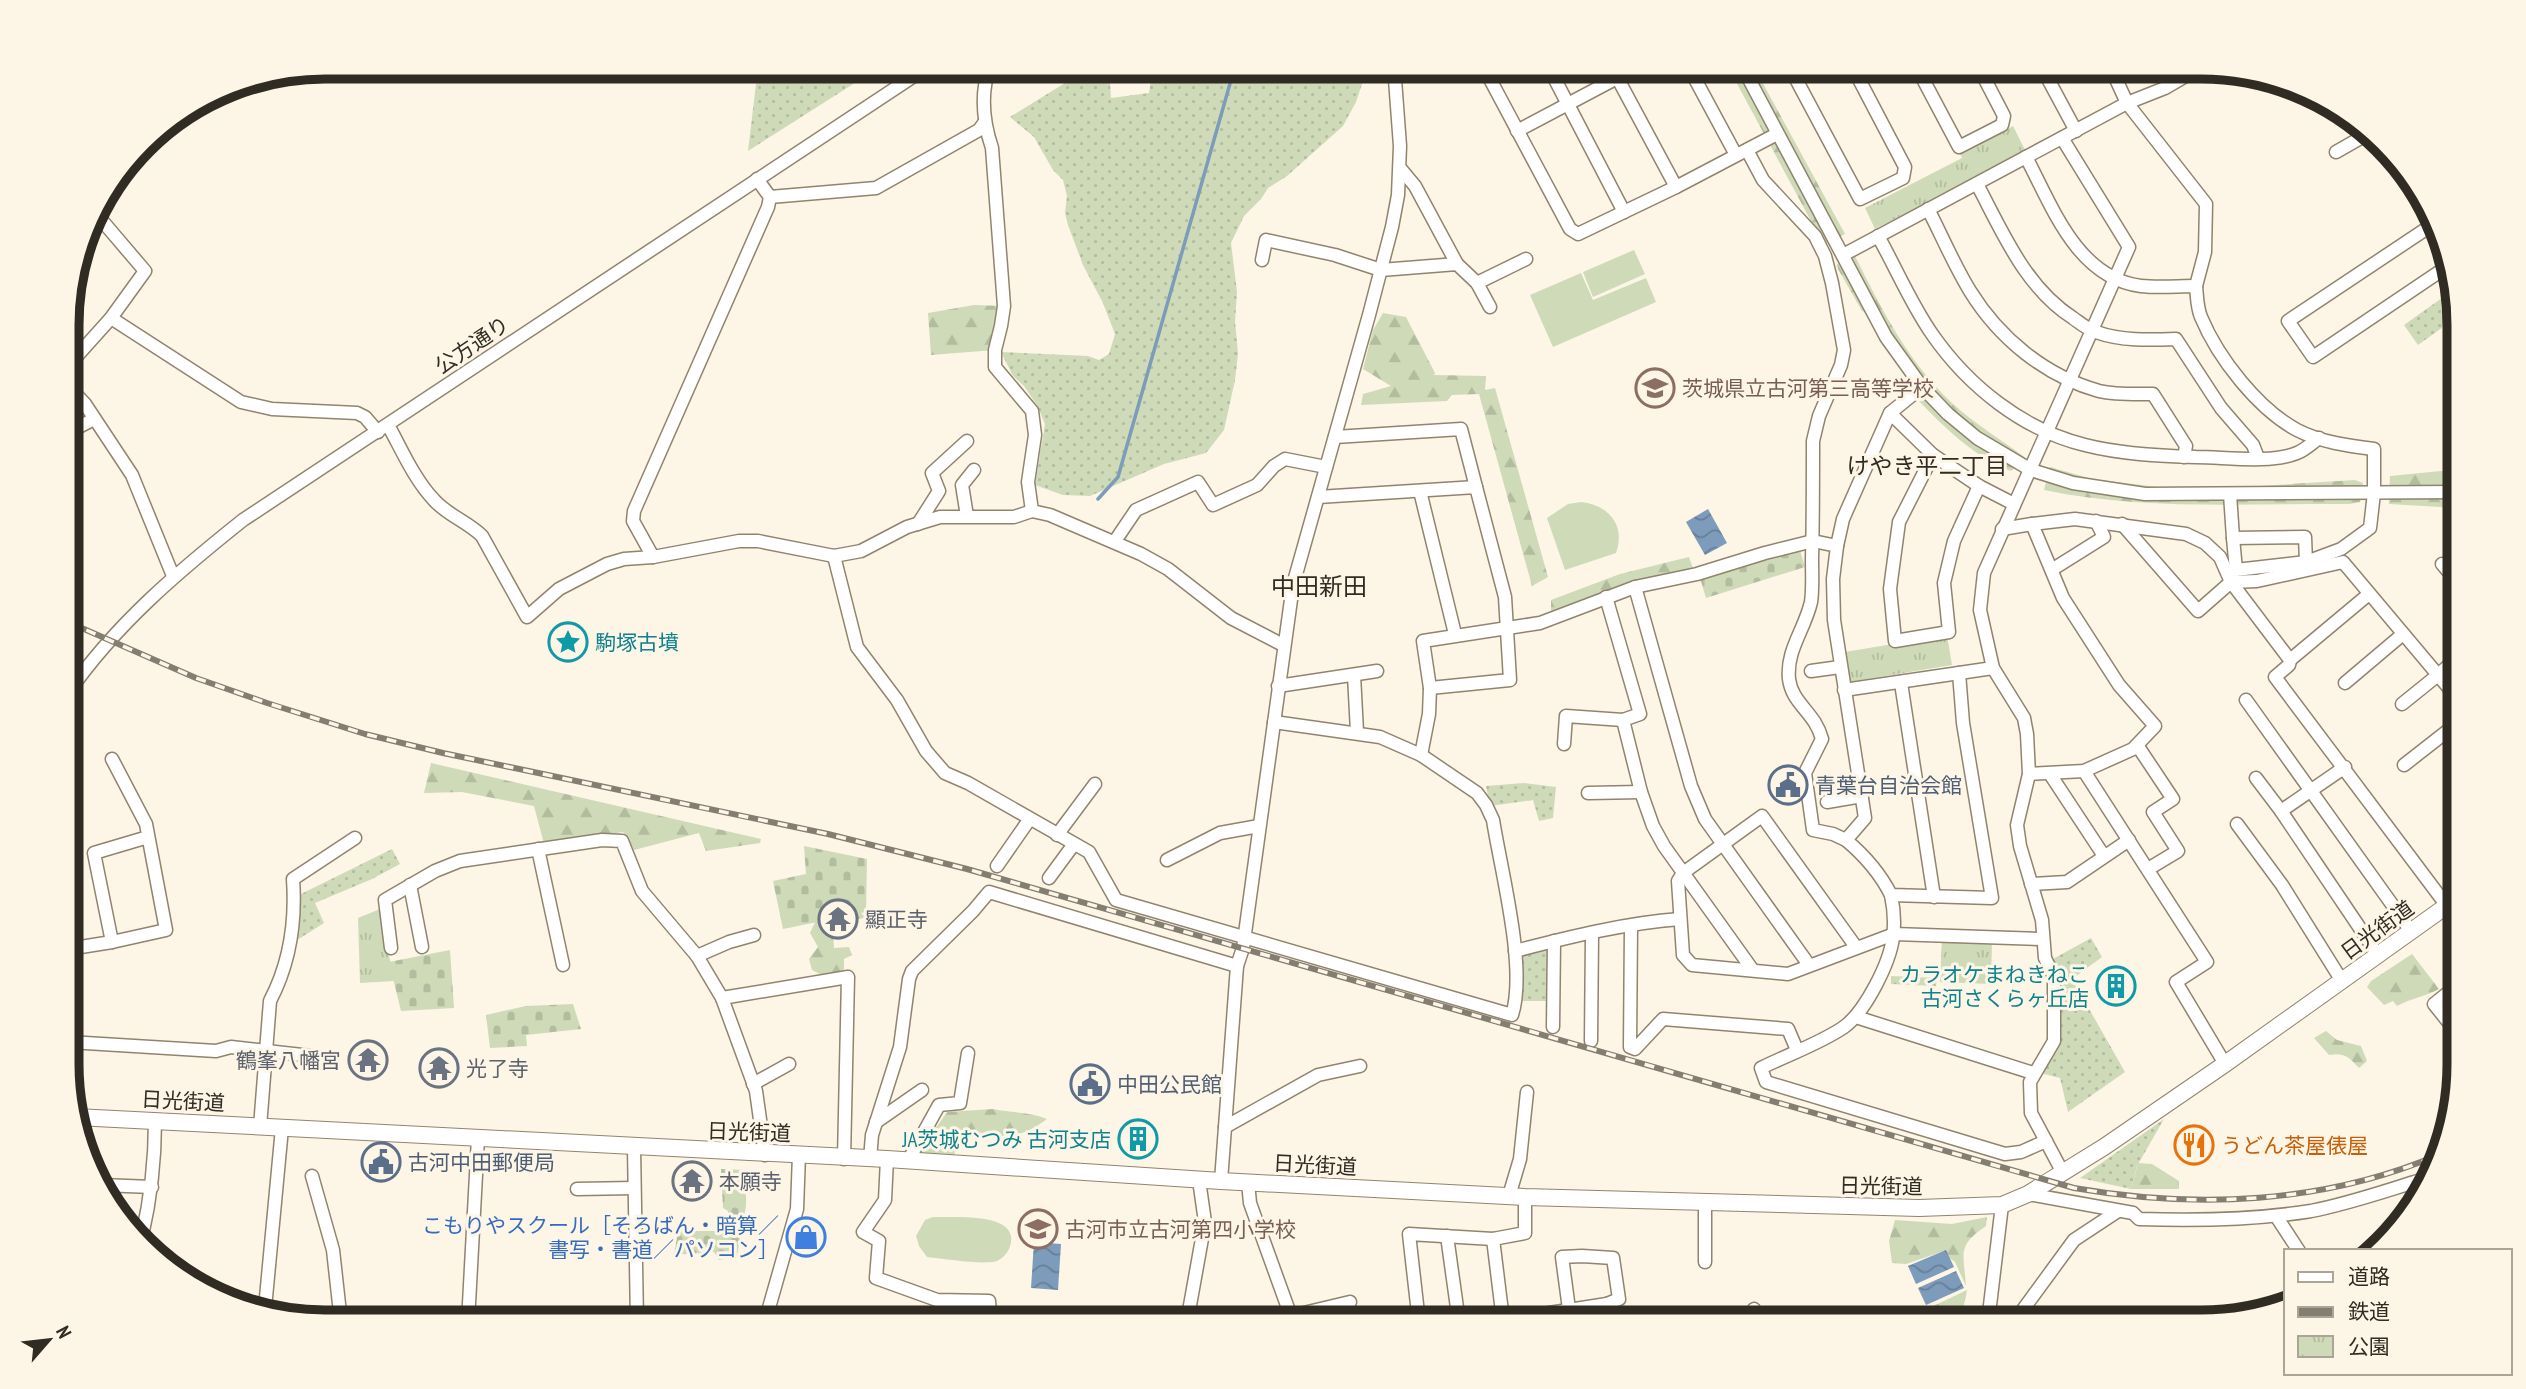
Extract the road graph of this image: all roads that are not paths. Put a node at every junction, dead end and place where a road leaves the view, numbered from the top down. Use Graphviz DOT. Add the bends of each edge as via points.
graph roads {
  1 [pos="909,79"];
  2 [pos="988,79"];
  3 [pos="1395,79"];
  4 [pos="1490,79"];
  5 [pos="1554,79"];
  6 [pos="1604,79"];
  7 [pos="1618,79"];
  8 [pos="1696,79"];
  9 [pos="1749,79"];
  10 [pos="1796,79"];
  11 [pos="1859,79"];
  12 [pos="1923,79"];
  13 [pos="1985,79"];
  14 [pos="2048,79"];
  15 [pos="2116,79"];
  16 [pos="2180,79"];
  17 [pos="2127,103"];
  18 [pos="1567,104"];
  19 [pos="984,123"];
  20 [pos="1517,131"];
  21 [pos="2076,131"];
  22 [pos="1777,134"];
  23 [pos="2062,138"];
  24 [pos="2361,138"];
  25 [pos="1741,152"];
  26 [pos="2336,152"];
  27 [pos="2026,157"];
  28 [pos="1400,168"];
  29 [pos="757,179"];
  30 [pos="1977,184"];
  31 [pos="1676,187"];
  32 [pos="770,197"];
  33 [pos="1928,209"];
  34 [pos="1624,212"];
  35 [pos="102,220"];
  36 [pos="2428,228"];
  37 [pos="1878,236"];
  38 [pos="1843,255"];
  39 [pos="1526,259"];
  40 [pos="1262,260"];
  41 [pos="1457,264"];
  42 [pos="1381,270"];
  43 [pos="2442,271"];
  44 [pos="2116,280"];
  45 [pos="1477,284"];
  46 [pos="2196,286"];
  47 [pos="1490,307"];
  48 [pos="111,318"];
  49 [pos="2093,331"];
  50 [pos="79,354"];
  51 [pos="2070,381"];
  52 [pos="1922,387"];
  53 [pos="79,398"];
  54 [pos="1890,413"];
  55 [pos="94,419"];
  56 [pos="79,427"];
  57 [pos="383,429"];
  58 [pos="2048,432"];
  59 [pos="1335,437"];
  60 [pos="2319,438"];
  61 [pos="967,441"];
  62 [pos="1933,455"];
  63 [pos="2184,457"];
  64 [pos="2258,458"];
  65 [pos="1326,467"];
  66 [pos="974,470"];
  67 [pos="2031,470"];
  68 [pos="1979,486"];
  69 [pos="1476,487"];
  70 [pos="1420,491"];
  71 [pos="2447,492"];
  72 [pos="2374,493"];
  73 [pos="2230,494"];
  74 [pos="1318,497"];
  75 [pos="2014,504"];
  76 [pos="1032,511"];
  77 [pos="967,516"];
  78 [pos="2096,521"];
  79 [pos="918,524"];
  80 [pos="2032,524"];
  81 [pos="2122,524"];
  82 [pos="2002,529"];
  83 [pos="2233,538"];
  84 [pos="1115,541"];
  85 [pos="1813,541"];
  86 [pos="1837,546"];
  87 [pos="834,556"];
  88 [pos="653,557"];
  89 [pos="2306,562"];
  90 [pos="2442,564"];
  91 [pos="2053,569"];
  92 [pos="2447,570"];
  93 [pos="173,576"];
  94 [pos="2231,582"];
  95 [pos="1635,587"];
  96 [pos="2369,594"];
  97 [pos="1606,597"];
  98 [pos="1506,629"];
  99 [pos="1455,634"];
  100 [pos="2403,634"];
  101 [pos="1283,645"];
  102 [pos="2290,660"];
  103 [pos="1840,667"];
  104 [pos="2447,667"];
  105 [pos="1993,668"];
  106 [pos="1377,671"];
  107 [pos="1811,671"];
  108 [pos="1959,673"];
  109 [pos="1354,675"];
  110 [pos="2438,675"];
  111 [pos="79,680"];
  112 [pos="1901,683"];
  113 [pos="2345,683"];
  114 [pos="1278,686"];
  115 [pos="2447,686"];
  116 [pos="1430,688"];
  117 [pos="1844,690"];
  118 [pos="2246,700"];
  119 [pos="2402,704"];
  120 [pos="1623,720"];
  121 [pos="1274,722"];
  122 [pos="2447,731"];
  123 [pos="1357,732"];
  124 [pos="1564,744"];
  125 [pos="2137,745"];
  126 [pos="1421,755"];
  127 [pos="112,759"];
  128 [pos="2404,765"];
  129 [pos="2344,767"];
  130 [pos="2084,771"];
  131 [pos="2029,774"];
  132 [pos="2050,774"];
  133 [pos="2256,778"];
  134 [pos="1095,785"];
  135 [pos="2312,790"];
  136 [pos="1642,792"];
  137 [pos="1588,793"];
  138 [pos="1862,796"];
  139 [pos="1827,802"];
  140 [pos="2281,811"];
  141 [pos="1028,820"];
  142 [pos="2237,824"];
  143 [pos="1259,826"];
  144 [pos="1057,835"];
  145 [pos="148,837"];
  146 [pos="355,838"];
  147 [pos="2129,840"];
  148 [pos="1846,841"];
  149 [pos="1074,844"];
  150 [pos="1723,846"];
  151 [pos="538,849"];
  152 [pos="2104,856"];
  153 [pos="1167,860"];
  154 [pos="997,866"];
  155 [pos="2148,869"];
  156 [pos="1682,873"];
  157 [pos="1049,878"];
  158 [pos="2031,884"];
  159 [pos="410,886"];
  160 [pos="2447,894"];
  161 [pos="1891,895"];
  162 [pos="1934,897"];
  163 [pos="2447,905"];
  164 [pos="1680,919"];
  165 [pos="1631,926"];
  166 [pos="2411,931"];
  167 [pos="1592,934"];
  168 [pos="1894,934"];
  169 [pos="754,935"];
  170 [pos="1244,937"];
  171 [pos="2042,940"];
  172 [pos="1554,941"];
  173 [pos="112,942"];
  174 [pos="79,947"];
  175 [pos="422,947"];
  176 [pos="1856,947"];
  177 [pos="391,948"];
  178 [pos="1516,951"];
  179 [pos="2378,955"];
  180 [pos="697,956"];
  181 [pos="563,965"];
  182 [pos="1809,965"];
  183 [pos="1237,966"];
  184 [pos="1752,970"];
  185 [pos="2342,981"];
  186 [pos="2447,994"];
  187 [pos="722,998"];
  188 [pos="1856,1017"];
  189 [pos="2447,1019"];
  190 [pos="1553,1027"];
  191 [pos="1591,1041"];
  192 [pos="79,1043"];
  193 [pos="266,1050"];
  194 [pos="1797,1050"];
  195 [pos="968,1053"];
  196 [pos="320,1057"];
  197 [pos="789,1064"];
  198 [pos="2225,1064"];
  199 [pos="1360,1066"];
  200 [pos="2033,1073"];
  201 [pos="753,1084"];
  202 [pos="922,1090"];
  203 [pos="1527,1092"];
  204 [pos="84,1117"];
  205 [pos="155,1121"];
  206 [pos="876,1122"];
  207 [pos="260,1127"];
  208 [pos="1225,1127"];
  209 [pos="282,1128"];
  210 [pos="478,1138"];
  211 [pos="2046,1141"];
  212 [pos="634,1147"];
  213 [pos="765,1155"];
  214 [pos="799,1155"];
  215 [pos="844,1158"];
  216 [pos="870,1159"];
  217 [pos="887,1159"];
  218 [pos="908,1161"];
  219 [pos="2063,1173"];
  220 [pos="312,1176"];
  221 [pos="1199,1180"];
  222 [pos="1221,1181"];
  223 [pos="1248,1182"];
  224 [pos="111,1185"];
  225 [pos="152,1187"];
  226 [pos="2414,1187"];
  227 [pos="634,1188"];
  228 [pos="577,1189"];
  229 [pos="2028,1194"];
  230 [pos="1517,1196"];
  231 [pos="1705,1203"];
  232 [pos="2002,1205"];
  233 [pos="2118,1210"];
  234 [pos="2276,1216"];
  235 [pos="143,1230"];
  236 [pos="1447,1236"];
  237 [pos="1493,1239"];
  238 [pos="2298,1249"];
  239 [pos="1705,1262"];
  240 [pos="1350,1302"];
  241 [pos="265,1303"];
  242 [pos="1607,1304"];
  243 [pos="1569,1308"];
  244 [pos="340,1310"];
  245 [pos="469,1310"];
  246 [pos="637,1310"];
  247 [pos="768,1310"];
  248 [pos="990,1310"];
  249 [pos="1189,1310"];
  250 [pos="1289,1310"];
  251 [pos="1323,1310"];
  252 [pos="1418,1310"];
  253 [pos="1457,1310"];
  254 [pos="1502,1310"];
  255 [pos="1558,1310"];
  256 [pos="1608,1310"];
  257 [pos="1989,1310"];
  258 [pos="2027,1310"];
  1 -- 29 [label="street, 公方通り"];
  2 -- 19 [label="street"];
  3 -- 28 [label="street"];
  4 -- 20 [label="street"];
  5 -- 18 [label="street"];
  6 -- 18 [label="street"];
  7 -- 31 [label="street"];
  8 -- 25 [label="street"];
  9 -- 22 [label="street"];
  10 -- 11 [label="street" via="1860,199 1903,178 1905,167"];
  12 -- 13 [label="street" via="1959,147 2002,125 2004,116"];
  14 -- 21 [label="street"];
  15 -- 17 [label="street"];
  16 -- 17 [label="street"];
  17 -- 21 [label="street"];
  17 -- 46 [label="street" via="2206,204 2205,252"];
  18 -- 20 [label="street"];
  18 -- 34 [label="street"];
  19 -- 32 [label="street" via="876,188"];
  19 -- 76 [label="street" via="992,148 1003,306 995,368 1032,411 1035,435 1028,482"];
  20 -- 34 [label="street" via="1570,229 1578,234"];
  21 -- 23 [label="street"];
  22 -- 25 [label="street"];
  22 -- 38 [label="street"];
  23 -- 27 [label="street"];
  23 -- 44 [label="street" via="2129,247"];
  24 -- 26 [label="street"];
  25 -- 31 [label="street"];
  25 -- 85 [label="street" via="1815,236 1825,256 1842,334 1840,365 1813,441"];
  27 -- 30 [label="street"];
  27 -- 44 [label="street" via="2068,236 2085,258"];
  28 -- 41 [label="street" via="1415,186"];
  28 -- 42 [label="street"];
  29 -- 32 [label="street"];
  29 -- 57 [label="street, 公方通り"];
  30 -- 33 [label="street"];
  30 -- 49 [label="street" via="2037,289"];
  31 -- 34 [label="street"];
  32 -- 88 [label="street" via="634,511 634,521"];
  33 -- 37 [label="street"];
  33 -- 51 [label="street" via="1984,311 2020,349"];
  35 -- 48 [label="street" via="145,271"];
  36 -- 43 [label="street" via="2288,321 2313,357"];
  37 -- 38 [label="street"];
  37 -- 58 [label="street" via="1946,353 1987,394"];
  38 -- 52 [label="street" via="1886,337"];
  39 -- 45 [label="street"];
  40 -- 42 [label="street" via="1266,240"];
  41 -- 42 [label="street"];
  41 -- 45 [label="street"];
  42 -- 59 [label="street"];
  44 -- 46 [label="street" via="2140,286"];
  44 -- 49 [label="street"];
  45 -- 47 [label="street"];
  46 -- 60 [label="street" via="2200,314 2234,372 2269,412"];
  48 -- 50 [label="street"];
  48 -- 57 [label="street" via="241,402 257,408 357,413"];
  49 -- 51 [label="street"];
  49 -- 64 [label="street" via="2116,338 2176,339"];
  51 -- 58 [label="street"];
  51 -- 63 [label="street" via="2101,391 2153,394 2186,446"];
  52 -- 54 [label="street"];
  52 -- 67 [label="street" via="1977,438"];
  53 -- 55 [label="street"];
  54 -- 62 [label="street"];
  54 -- 86 [label="street" via="1843,519"];
  55 -- 56 [label="street"];
  55 -- 93 [label="street" via="132,475"];
  57 -- 88 [label="street" via="433,500 482,536 527,617 559,589 607,564"];
  57 -- 93 [label="street, 公方通り" via="243,520"];
  58 -- 63 [label="street" via="2083,445"];
  58 -- 67 [label="street"];
  59 -- 65 [label="street"];
  59 -- 69 [label="street" via="1461,429"];
  60 -- 64 [label="street" via="2297,453"];
  60 -- 72 [label="street" via="2374,449"];
  61 -- 79 [label="street" via="932,473 939,491"];
  62 -- 68 [label="street"];
  62 -- 68 [label="street" via="1899,523 1890,589 1895,641 1949,632 1944,583 1954,541"];
  63 -- 64 [label="street"];
  65 -- 74 [label="street"];
  65 -- 84 [label="street" via="1285,459 1257,485 1213,505 1198,482 1136,510"];
  66 -- 77 [label="street" via="962,485"];
  67 -- 73 [label="street" via="2073,483 2145,494"];
  67 -- 75 [label="street"];
  68 -- 75 [label="street"];
  69 -- 70 [label="street"];
  69 -- 98 [label="street" via="1505,597"];
  70 -- 74 [label="street"];
  70 -- 99 [label="street"];
  71 -- 72 [label="street"];
  72 -- 73 [label="street"];
  72 -- 89 [label="street" via="2370,528 2341,549"];
  73 -- 83 [label="street"];
  74 -- 101 [label="street" via="1293,585"];
  75 -- 82 [label="street"];
  76 -- 77 [label="street" via="1014,517"];
  76 -- 84 [label="street"];
  77 -- 79 [label="street"];
  78 -- 80 [label="street"];
  78 -- 81 [label="street"];
  78 -- 91 [label="street" via="2104,537"];
  79 -- 87 [label="street" via="861,551"];
  80 -- 82 [label="street"];
  80 -- 91 [label="street"];
  81 -- 94 [label="street" via="2186,534 2205,543 2220,557"];
  81 -- 94 [label="street" via="2198,611"];
  82 -- 105 [label="street" via="1984,573 1980,610"];
  83 -- 89 [label="street" via="2305,537"];
  83 -- 89 [label="street" via="2236,570"];
  84 -- 101 [label="street" via="1168,569 1231,618"];
  85 -- 86 [label="street"];
  85 -- 95 [label="street"];
  85 -- 148 [label="street" via="1811,601 1794,643 1789,681 1822,738 1805,773 1813,830"];
  86 -- 103 [label="street" via="1834,620"];
  87 -- 88 [label="street" via="739,541"];
  87 -- 141 [label="street" via="857,647 897,700 926,751 945,774"];
  90 -- 92 [label="street"];
  91 -- 125 [label="street" via="2063,598 2119,685 2155,726"];
  93 -- 111 [label="street, 公方通り"];
  94 -- 96 [label="street" via="2258,581 2343,562"];
  94 -- 102 [label="street"];
  95 -- 97 [label="street"];
  95 -- 150 [label="street" via="1691,786"];
  96 -- 100 [label="street"];
  96 -- 102 [label="street"];
  97 -- 98 [label="street" via="1540,623"];
  97 -- 120 [label="street" via="1640,714"];
  98 -- 99 [label="street"];
  98 -- 116 [label="street" via="1510,680"];
  99 -- 116 [label="street" via="1423,641"];
  100 -- 110 [label="street"];
  100 -- 113 [label="street"];
  101 -- 114 [label="street"];
  102 -- 129 [label="street" via="2275,677"];
  103 -- 107 [label="street"];
  103 -- 117 [label="street"];
  104 -- 110 [label="street"];
  105 -- 108 [label="street"];
  105 -- 131 [label="street" via="2024,718"];
  106 -- 109 [label="street"];
  108 -- 112 [label="street"];
  108 -- 162 [label="street" via="1992,898"];
  109 -- 114 [label="street"];
  109 -- 123 [label="street"];
  110 -- 115 [label="street"];
  110 -- 119 [label="street"];
  112 -- 117 [label="street"];
  112 -- 162 [label="street"];
  114 -- 121 [label="street"];
  116 -- 126 [label="street"];
  117 -- 138 [label="street"];
  118 -- 135 [label="street"];
  120 -- 124 [label="street" via="1566,716"];
  120 -- 136 [label="street"];
  121 -- 123 [label="street"];
  121 -- 143 [label="street"];
  122 -- 128 [label="street"];
  123 -- 126 [label="street"];
  125 -- 130 [label="street"];
  125 -- 155 [label="street" via="2173,799 2153,812 2178,850"];
  126 -- 178 [label="street" via="1486,804 1493,820"];
  127 -- 145 [label="street" via="146,824"];
  129 -- 135 [label="street"];
  129 -- 160 [label="street"];
  130 -- 132 [label="street"];
  130 -- 147 [label="street"];
  131 -- 132 [label="street"];
  131 -- 158 [label="street" via="2017,825"];
  132 -- 152 [label="street"];
  133 -- 140 [label="street"];
  134 -- 144 [label="street"];
  135 -- 140 [label="street"];
  135 -- 166 [label="street"];
  136 -- 137 [label="street"];
  136 -- 156 [label="street" via="1653,827"];
  138 -- 139 [label="street"];
  138 -- 148 [label="street" via="1865,818"];
  140 -- 179 [label="street"];
  141 -- 144 [label="street"];
  141 -- 154 [label="street"];
  142 -- 185 [label="street" via="2282,884"];
  143 -- 153 [label="street" via="1220,833"];
  143 -- 170 [label="street"];
  144 -- 149 [label="street"];
  145 -- 173 [label="street" via="94,853"];
  145 -- 173 [label="street" via="166,930"];
  146 -- 193 [label="street" via="293,879 290,939 285,967 270,1001"];
  147 -- 152 [label="street"];
  147 -- 155 [label="street"];
  148 -- 161 [label="street" via="1863,854"];
  149 -- 157 [label="street"];
  149 -- 170 [label="street" via="1088,852 1116,900"];
  150 -- 156 [label="street"];
  150 -- 176 [label="street" via="1762,816"];
  150 -- 182 [label="street"];
  151 -- 159 [label="street" via="460,861"];
  151 -- 180 [label="street" via="622,841 642,891"];
  151 -- 181 [label="street"];
  152 -- 158 [label="street" via="2067,881"];
  155 -- 198 [label="street" via="2207,962 2176,982"];
  156 -- 164 [label="street" via="1678,881"];
  156 -- 184 [label="street"];
  158 -- 171 [label="street" via="2042,920"];
  159 -- 175 [label="street"];
  159 -- 177 [label="street" via="385,900"];
  161 -- 162 [label="street"];
  161 -- 168 [label="street"];
  163 -- 166 [label="main road, 日光街道"];
  164 -- 165 [label="street"];
  164 -- 184 [label="street" via="1683,955 1692,965"];
  165 -- 167 [label="street"];
  165 -- 194 [label="street" via="1630,1047 1635,1049 1663,1019 1788,1029"];
  166 -- 179 [label="main road, 日光街道"];
  167 -- 172 [label="street"];
  167 -- 191 [label="street"];
  168 -- 171 [label="street"];
  168 -- 176 [label="street"];
  168 -- 188 [label="street" via="1874,987"];
  169 -- 180 [label="street"];
  170 -- 178 [label="street" via="1512,1015"];
  170 -- 183 [label="street"];
  171 -- 200 [label="street" via="2054,977 2054,1041"];
  172 -- 178 [label="street"];
  172 -- 190 [label="street"];
  173 -- 174 [label="street"];
  176 -- 182 [label="street"];
  179 -- 185 [label="main road, 日光街道"];
  180 -- 187 [label="street"];
  182 -- 184 [label="street" via="1788,974"];
  183 -- 206 [label="street" via="989,891 912,971 900,1048"];
  183 -- 208 [label="street"];
  185 -- 198 [label="main road, 日光街道"];
  186 -- 189 [label="street" via="2434,1004"];
  187 -- 201 [label="street"];
  187 -- 215 [label="street" via="848,977"];
  188 -- 194 [label="street"];
  188 -- 200 [label="street"];
  192 -- 193 [label="street"];
  193 -- 196 [label="street"];
  193 -- 207 [label="street"];
  194 -- 211 [label="street" via="1761,1068 1766,1082 2005,1154"];
  195 -- 218 [label="street" via="960,1102 939,1105"];
  197 -- 201 [label="street"];
  198 -- 219 [label="main road, 日光街道"];
  199 -- 208 [label="street" via="1318,1075"];
  200 -- 211 [label="street" via="2031,1113"];
  201 -- 213 [label="street"];
  202 -- 206 [label="street"];
  203 -- 230 [label="street"];
  204 -- 205 [label="main road, 日光街道"];
  205 -- 207 [label="main road, 日光街道"];
  205 -- 225 [label="street"];
  206 -- 216 [label="street"];
  207 -- 209 [label="main road, 日光街道"];
  208 -- 222 [label="street"];
  209 -- 210 [label="main road, 日光街道"];
  209 -- 241 [label="street"];
  210 -- 212 [label="main road, 日光街道"];
  210 -- 245 [label="street"];
  211 -- 219 [label="street"];
  212 -- 213 [label="main road, 日光街道"];
  212 -- 227 [label="street"];
  213 -- 214 [label="main road, 日光街道"];
  214 -- 215 [label="main road, 日光街道"];
  214 -- 247 [label="street" via="797,1209"];
  215 -- 216 [label="main road, 日光街道"];
  216 -- 217 [label="main road, 日光街道"];
  217 -- 218 [label="main road, 日光街道"];
  217 -- 248 [label="street" via="885,1200 863,1232 880,1241 876,1278 937,1300 989,1301"];
  218 -- 221 [label="main road, 日光街道"];
  219 -- 229 [label="main road, 日光街道"];
  220 -- 244 [label="street" via="333,1250"];
  221 -- 222 [label="main road, 日光街道"];
  221 -- 249 [label="street" via="1205,1222"];
  222 -- 223 [label="main road, 日光街道"];
  223 -- 230 [label="main road, 日光街道"];
  223 -- 250 [label="street" via="1250,1203"];
  224 -- 225 [label="street"];
  225 -- 235 [label="street"];
  226 -- 234 [label="street"];
  227 -- 228 [label="street"];
  227 -- 246 [label="street"];
  229 -- 232 [label="main road, 日光街道"];
  229 -- 233 [label="street"];
  230 -- 231 [label="main road, 日光街道"];
  230 -- 237 [label="street" via="1525,1233"];
  231 -- 232 [label="main road, 日光街道" via="1919,1208"];
  231 -- 239 [label="street"];
  232 -- 257 [label="street"];
  233 -- 234 [label="street" via="2139,1219"];
  233 -- 258 [label="street" via="2074,1240"];
  234 -- 238 [label="street"];
  236 -- 237 [label="street"];
  236 -- 252 [label="street" via="1409,1234"];
  236 -- 253 [label="street"];
  237 -- 254 [label="street"];
  240 -- 251 [label="street"];
  242 -- 243 [label="street"];
  242 -- 243 [label="street" via="1619,1299 1613,1258 1562,1257"];
  242 -- 256 [label="street"];
  243 -- 255 [label="street"];
}
